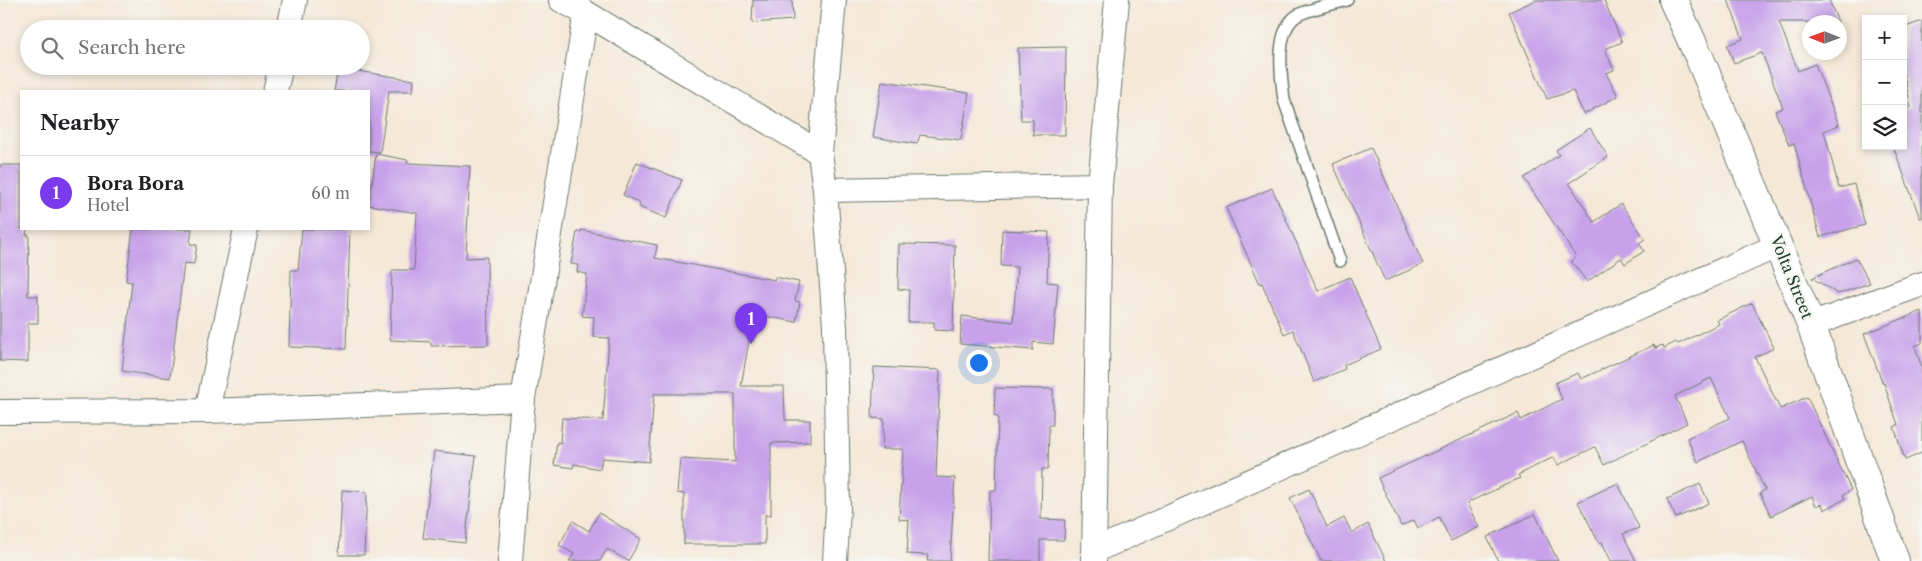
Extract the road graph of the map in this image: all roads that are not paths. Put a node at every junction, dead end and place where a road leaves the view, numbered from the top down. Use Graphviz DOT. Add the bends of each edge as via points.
graph roads {
  1 [pos="295,0"];
  2 [pos="561,0"];
  3 [pos="834,0"];
  4 [pos="1117,0"];
  5 [pos="1347,0"];
  6 [pos="1673,0"];
  7 [pos="586,13"];
  8 [pos="291,20"];
  9 [pos="279,75"];
  10 [pos="276,90"];
  11 [pos="820,153"];
  12 [pos="1100,185"];
  13 [pos="825,190"];
  14 [pos="246,230"];
  15 [pos="1779,245"];
  16 [pos="1340,260"];
  17 [pos="1922,284"];
  18 [pos="1811,325"];
  19 [pos="523,399"];
  20 [pos="207,411"];
  21 [pos="0,412"];
  22 [pos="1094,556"];
  23 [pos="510,561"];
  24 [pos="835,561"];
  25 [pos="1895,561"];
  1 -- 8 [label="street"];
  2 -- 7 [label="street"];
  3 -- 11 [label="street"];
  4 -- 12 [label="street"];
  5 -- 16 [label="lane" via="1297,16 1285,30 1280,73 1284,100"];
  6 -- 15 [label="street, Volta Street"];
  7 -- 11 [label="street"];
  7 -- 19 [label="street"];
  9 -- 10 [label="street"];
  11 -- 13 [label="street"];
  12 -- 13 [label="street"];
  12 -- 22 [label="street"];
  13 -- 24 [label="street" via="835,327 838,508"];
  14 -- 20 [label="street"];
  15 -- 18 [label="street, Volta Street"];
  15 -- 22 [label="street"];
  17 -- 18 [label="street"];
  18 -- 25 [label="street, Volta Street"];
  19 -- 20 [label="street"];
  19 -- 23 [label="street"];
  20 -- 21 [label="street"];
}
